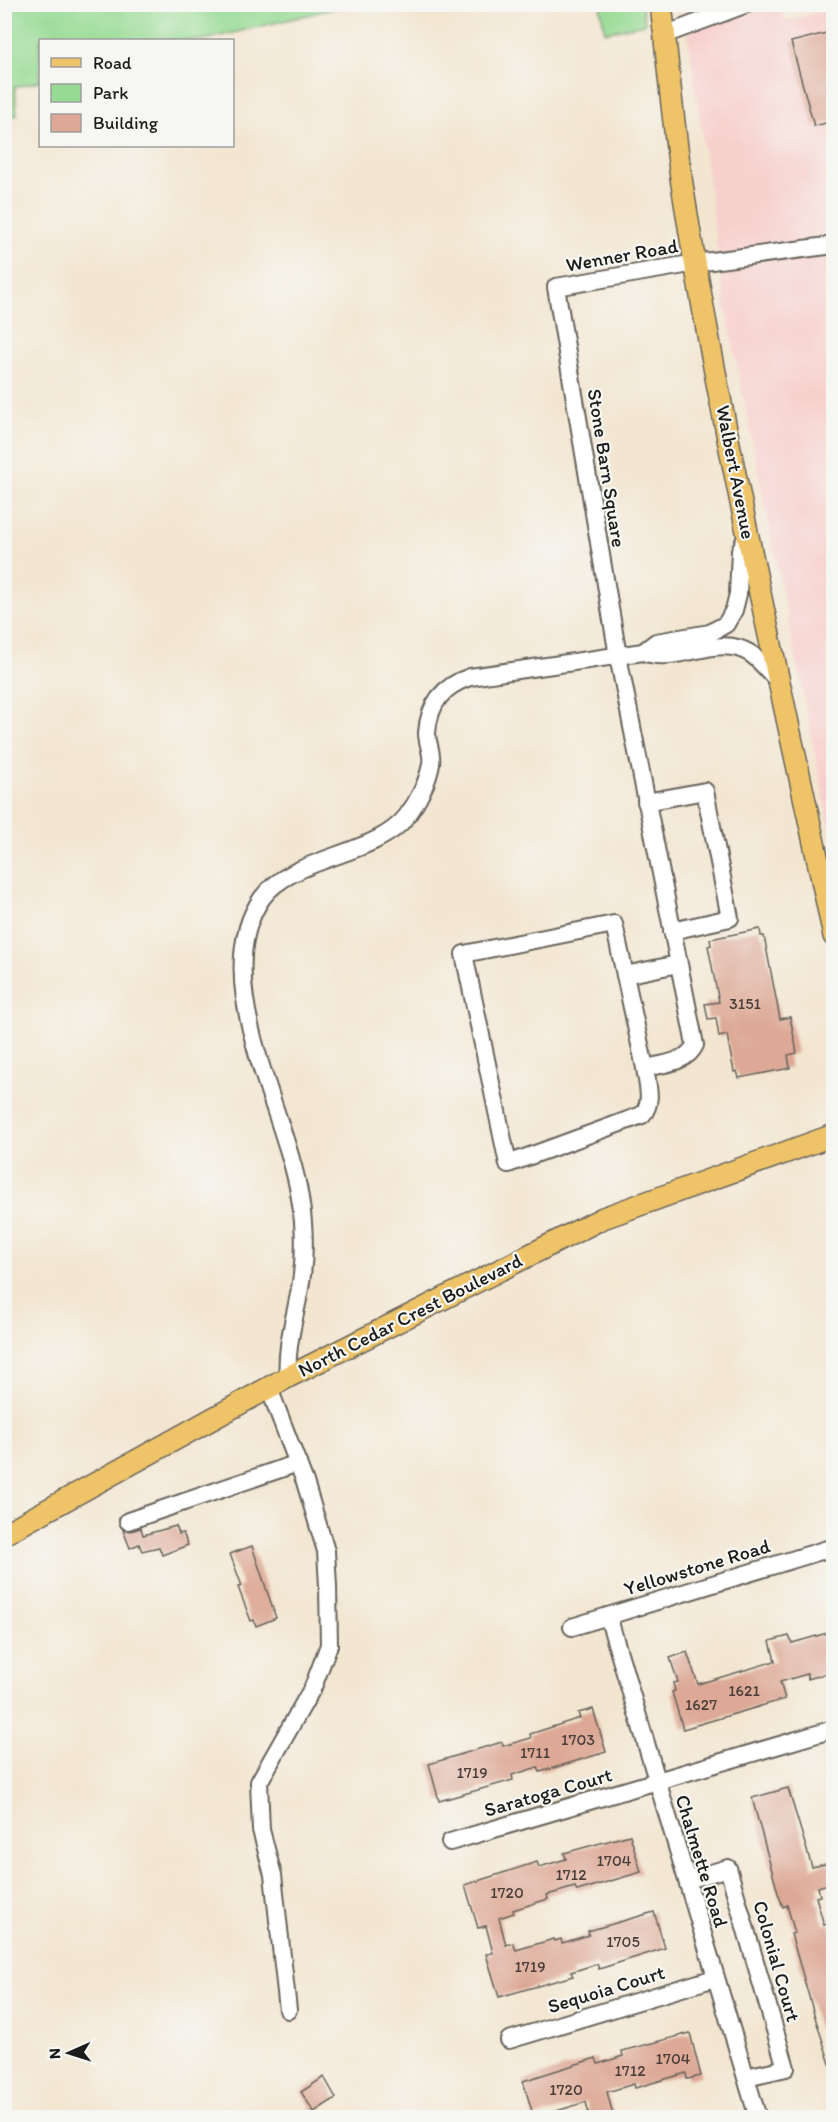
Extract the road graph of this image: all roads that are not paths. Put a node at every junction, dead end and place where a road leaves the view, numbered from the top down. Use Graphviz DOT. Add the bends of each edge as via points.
graph roads {
  1 [pos="661,4"];
  2 [pos="747,4"];
  3 [pos="664,35"];
  4 [pos="834,245"];
  5 [pos="696,263"];
  6 [pos="556,287"];
  7 [pos="748,533"];
  8 [pos="643,652"];
  9 [pos="618,656"];
  10 [pos="777,680"];
  11 [pos="646,802"];
  12 [pos="672,931"];
  13 [pos="834,936"];
  14 [pos="678,964"];
  15 [pos="625,975"];
  16 [pos="645,1068"];
  17 [pos="834,1135"];
  18 [pos="288,1377"];
  19 [pos="269,1388"];
  20 [pos="298,1462"];
  21 [pos="128,1521"];
  22 [pos="4,1534"];
  23 [pos="834,1547"];
  24 [pos="608,1616"];
  25 [pos="572,1627"];
  26 [pos="834,1729"];
  27 [pos="657,1782"];
  28 [pos="450,1842"];
  29 [pos="687,1880"];
  30 [pos="715,1978"];
  31 [pos="288,2010"];
  32 [pos="509,2040"];
  33 [pos="746,2077"];
  34 [pos="758,2118"];
  1 -- 3 [label="main road, Walbert Avenue"];
  2 -- 3 [label="street"];
  3 -- 5 [label="main road, Walbert Avenue"];
  4 -- 5 [label="street, Wenner Road"];
  5 -- 6 [label="street, Wenner Road"];
  5 -- 7 [label="main road, Walbert Avenue"];
  6 -- 9 [label="street, Stone Barn Square"];
  7 -- 8 [label="street" via="740,551 738,594 726,624 710,633 656,642"];
  7 -- 10 [label="main road, Walbert Avenue"];
  8 -- 9 [label="street"];
  8 -- 10 [label="street" via="658,658 719,646 735,647 749,653"];
  9 -- 11 [label="street, Stone Barn Square"];
  9 -- 18 [label="street" via="470,677 452,683 434,701 427,734 432,762 405,819 367,843 278,881 253,912 242,955 249,1022 294,1169 301,1211 302,1274 288,1345"];
  10 -- 13 [label="main road, Walbert Avenue"];
  11 -- 12 [label="street, Stone Barn Square"];
  11 -- 12 [label="street" via="705,791 730,918"];
  12 -- 14 [label="street, Stone Barn Square"];
  14 -- 15 [label="street"];
  14 -- 16 [label="street, Stone Barn Square" via="694,1045 691,1053 680,1060"];
  15 -- 16 [label="street"];
  15 -- 16 [label="street" via="614,924 464,954 508,1164 642,1115 650,1099"];
  17 -- 18 [label="main road, North Cedar Crest Boulevard" via="603,1218"];
  18 -- 19 [label="main road, North Cedar Crest Boulevard"];
  19 -- 20 [label="street"];
  19 -- 22 [label="main road, North Cedar Crest Boulevard"];
  20 -- 21 [label="street"];
  20 -- 31 [label="street" via="326,1551 329,1645 313,1686 259,1782 261,1830 273,1875"];
  23 -- 24 [label="street, Yellowstone Road"];
  24 -- 25 [label="street, Yellowstone Road"];
  24 -- 27 [label="street, Chalmette Road"];
  26 -- 27 [label="street, Saratoga Court"];
  27 -- 28 [label="street, Saratoga Court"];
  27 -- 29 [label="street, Chalmette Road"];
  29 -- 30 [label="street, Chalmette Road"];
  29 -- 33 [label="street, Colonial Court" via="728,1868 786,2068"];
  30 -- 32 [label="street, Sequoia Court"];
  30 -- 33 [label="street, Chalmette Road"];
  33 -- 34 [label="street, Chalmette Road"];
}
